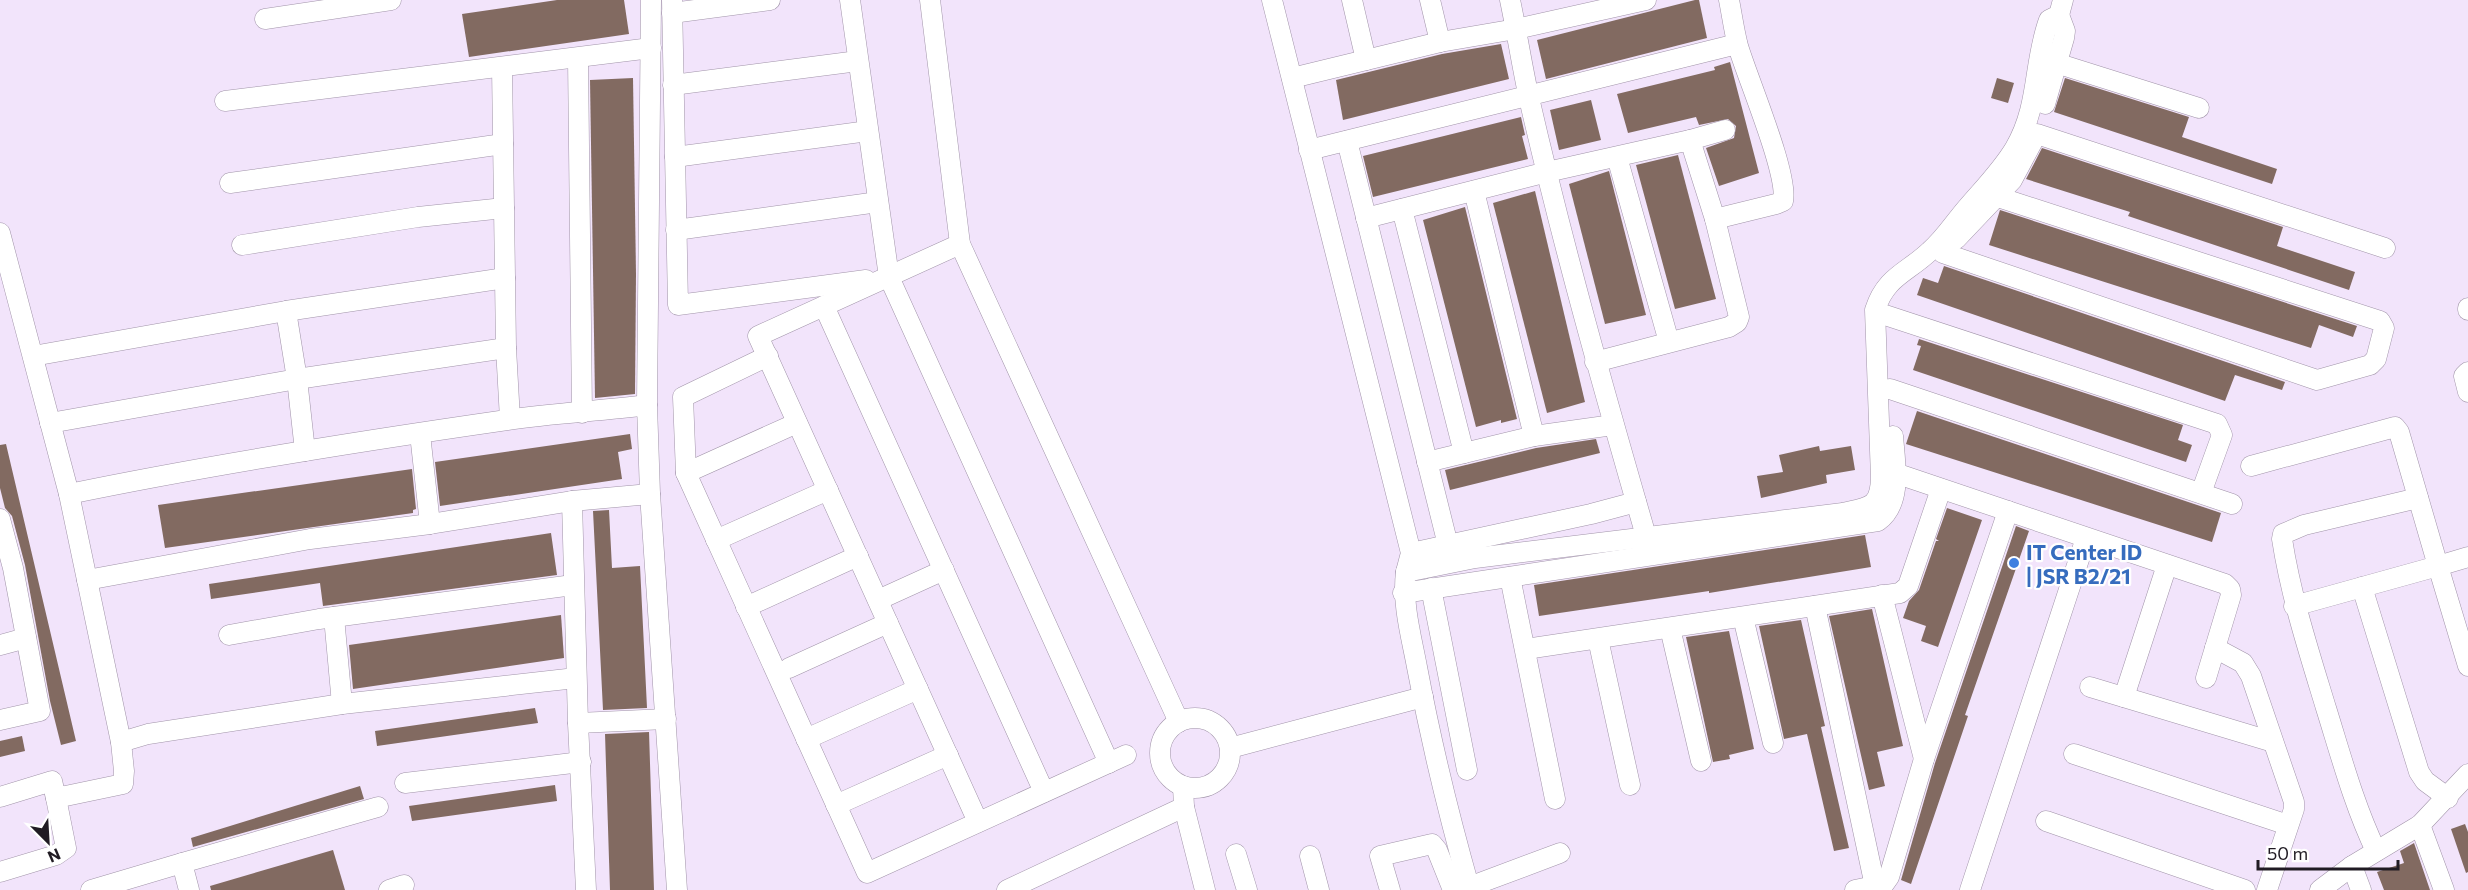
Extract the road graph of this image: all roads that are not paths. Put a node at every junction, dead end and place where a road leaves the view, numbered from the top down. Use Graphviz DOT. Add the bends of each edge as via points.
graph roads {
  1 [pos="392,0"];
  2 [pos="651,0"];
  3 [pos="770,0"];
  4 [pos="850,0"];
  5 [pos="930,0"];
  6 [pos="1272,0"];
  7 [pos="1352,0"];
  8 [pos="1430,0"];
  9 [pos="1510,0"];
  10 [pos="1646,0"];
  11 [pos="1729,0"];
  12 [pos="672,6"];
  13 [pos="2061,7"];
  14 [pos="264,18"];
  15 [pos="1516,28"];
  16 [pos="1440,42"];
  17 [pos="1737,44"];
  18 [pos="651,48"];
  19 [pos="578,57"];
  20 [pos="1365,60"];
  21 [pos="858,61"];
  22 [pos="2056,63"];
  23 [pos="502,67"];
  24 [pos="1292,78"];
  25 [pos="674,85"];
  26 [pos="1529,96"];
  27 [pos="225,101"];
  28 [pos="2199,108"];
  29 [pos="1725,130"];
  30 [pos="868,132"];
  31 [pos="2037,134"];
  32 [pos="1690,140"];
  33 [pos="1347,141"];
  34 [pos="503,144"];
  35 [pos="1309,150"];
  36 [pos="675,157"];
  37 [pos="1617,157"];
  38 [pos="1547,172"];
  39 [pos="230,183"];
  40 [pos="1474,191"];
  41 [pos="1998,197"];
  42 [pos="878,202"];
  43 [pos="504,208"];
  44 [pos="1402,209"];
  45 [pos="1366,218"];
  46 [pos="1715,219"];
  47 [pos="676,231"];
  48 [pos="0,233"];
  49 [pos="960,244"];
  50 [pos="242,246"];
  51 [pos="2385,248"];
  52 [pos="1943,253"];
  53 [pos="889,277"];
  54 [pos="505,278"];
  55 [pos="8,298"];
  56 [pos="824,306"];
  57 [pos="286,311"];
  58 [pos="1885,315"];
  59 [pos="1669,342"];
  60 [pos="506,348"];
  61 [pos="33,356"];
  62 [pos="768,356"];
  63 [pos="1595,362"];
  64 [pos="2468,372"];
  65 [pos="297,379"];
  66 [pos="1890,389"];
  67 [pos="2468,392"];
  68 [pos="647,405"];
  69 [pos="582,413"];
  70 [pos="510,419"];
  71 [pos="50,423"];
  72 [pos="798,423"];
  73 [pos="1613,425"];
  74 [pos="420,434"];
  75 [pos="1534,436"];
  76 [pos="305,451"];
  77 [pos="1464,453"];
  78 [pos="1427,462"];
  79 [pos="2251,466"];
  80 [pos="686,473"];
  81 [pos="1895,473"];
  82 [pos="1941,489"];
  83 [pos="828,490"];
  84 [pos="2200,493"];
  85 [pos="69,494"];
  86 [pos="650,494"];
  87 [pos="2418,498"];
  88 [pos="572,501"];
  89 [pos="1636,502"];
  90 [pos="2232,504"];
  91 [pos="2008,511"];
  92 [pos="0,519"];
  93 [pos="430,524"];
  94 [pos="1646,536"];
  95 [pos="2086,538"];
  96 [pos="716,540"];
  97 [pos="1448,545"];
  98 [pos="858,556"];
  99 [pos="2468,557"];
  100 [pos="1409,563"];
  101 [pos="2167,565"];
  102 [pos="2438,566"];
  103 [pos="7,569"];
  104 [pos="944,570"];
  105 [pos="1510,577"];
  106 [pos="87,580"];
  107 [pos="573,585"];
  108 [pos="2362,587"];
  109 [pos="1431,588"];
  110 [pos="1403,593"];
  111 [pos="1882,596"];
  112 [pos="878,600"];
  113 [pos="1815,606"];
  114 [pos="2294,606"];
  115 [pos="746,607"];
  116 [pos="1743,616"];
  117 [pos="334,617"];
  118 [pos="888,623"];
  119 [pos="1670,627"];
  120 [pos="229,635"];
  121 [pos="26,638"];
  122 [pos="1598,639"];
  123 [pos="0,645"];
  124 [pos="2215,648"];
  125 [pos="1526,649"];
  126 [pos="2468,666"];
  127 [pos="789,668"];
  128 [pos="576,678"];
  129 [pos="2206,678"];
  130 [pos="2090,687"];
  131 [pos="918,689"];
  132 [pos="1423,697"];
  133 [pos="2124,697"];
  134 [pos="342,704"];
  135 [pos="666,719"];
  136 [pos="0,720"];
  137 [pos="1179,722"];
  138 [pos="578,723"];
  139 [pos="806,739"];
  140 [pos="121,742"];
  141 [pos="2273,742"];
  142 [pos="1773,743"];
  143 [pos="1230,748"];
  144 [pos="2074,754"];
  145 [pos="948,755"];
  146 [pos="1924,759"];
  147 [pos="580,762"];
  148 [pos="1701,762"];
  149 [pos="1467,770"];
  150 [pos="2468,774"];
  151 [pos="405,783"];
  152 [pos="1630,785"];
  153 [pos="1183,786"];
  154 [pos="1044,792"];
  155 [pos="0,797"];
  156 [pos="56,798"];
  157 [pos="2448,798"];
  158 [pos="1555,799"];
  159 [pos="837,806"];
  160 [pos="378,807"];
  161 [pos="1184,807"];
  162 [pos="978,822"];
  163 [pos="2046,822"];
  164 [pos="2288,825"];
  165 [pos="2420,825"];
  166 [pos="2376,851"];
  167 [pos="1560,853"];
  168 [pos="1236,854"];
  169 [pos="1310,856"];
  170 [pos="182,863"];
  171 [pos="2352,866"];
  172 [pos="0,872"];
  173 [pos="2198,883"];
  174 [pos="1875,886"];
  175 [pos="1201,889"];
  176 [pos="1464,889"];
  177 [pos="91,890"];
  178 [pos="189,890"];
  179 [pos="586,890"];
  180 [pos="677,890"];
  181 [pos="1006,890"];
  182 [pos="1247,890"];
  183 [pos="1319,890"];
  184 [pos="1390,890"];
  185 [pos="1855,890"];
  186 [pos="1970,890"];
  187 [pos="2245,890"];
  188 [pos="2267,890"];
  189 [pos="2320,890"];
  190 [pos="2361,890"];
  191 [pos="2444,890"];
  1 -- 14 [label="street"];
  2 -- 18 [label="street"];
  3 -- 12 [label="street"];
  4 -- 21 [label="street"];
  5 -- 49 [label="street"];
  6 -- 24 [label="street"];
  7 -- 20 [label="street"];
  8 -- 16 [label="street"];
  9 -- 15 [label="street"];
  10 -- 15 [label="street"];
  11 -- 17 [label="street"];
  12 -- 25 [label="street"];
  13 -- 22 [label="street" via="2065,31"];
  13 -- 94 [label="street" via="2049,20 2043,36 2028,123 2014,149 1930,252 1880,293 1875,310 1881,490 1875,502 1864,509 1843,513"];
  15 -- 16 [label="street"];
  15 -- 26 [label="street"];
  16 -- 20 [label="street"];
  17 -- 26 [label="street"];
  17 -- 46 [label="street" via="1785,194 1783,201 1776,204"];
  18 -- 19 [label="street"];
  18 -- 68 [label="street"];
  19 -- 23 [label="street"];
  19 -- 69 [label="street"];
  20 -- 24 [label="street"];
  21 -- 25 [label="street"];
  21 -- 30 [label="street"];
  22 -- 28 [label="street"];
  22 -- 31 [label="street"];
  23 -- 27 [label="street"];
  23 -- 34 [label="street"];
  24 -- 35 [label="street"];
  25 -- 36 [label="street"];
  26 -- 33 [label="street"];
  26 -- 38 [label="street"];
  29 -- 32 [label="street"];
  30 -- 36 [label="street"];
  30 -- 42 [label="street"];
  31 -- 41 [label="street"];
  31 -- 51 [label="street"];
  32 -- 37 [label="street"];
  32 -- 46 [label="street"];
  33 -- 35 [label="street"];
  33 -- 45 [label="street"];
  34 -- 39 [label="street"];
  34 -- 43 [label="street"];
  35 -- 100 [label="street"];
  36 -- 47 [label="street"];
  37 -- 38 [label="street"];
  37 -- 59 [label="street"];
  38 -- 40 [label="street"];
  38 -- 63 [label="street"];
  40 -- 44 [label="street"];
  40 -- 75 [label="street"];
  41 -- 52 [label="street"];
  41 -- 52 [label="street" via="2380,321 2384,328 2376,358 2370,365 2318,380"];
  42 -- 47 [label="street"];
  42 -- 53 [label="street"];
  43 -- 50 [label="street" via="418,217"];
  43 -- 54 [label="street"];
  44 -- 45 [label="street"];
  44 -- 77 [label="street"];
  45 -- 78 [label="street"];
  46 -- 59 [label="street" via="1739,317 1729,327"];
  47 -- 53 [label="street" via="678,305"];
  48 -- 55 [label="street"];
  49 -- 53 [label="street"];
  49 -- 137 [label="street"];
  52 -- 58 [label="street" via="1891,298"];
  53 -- 56 [label="street"];
  53 -- 154 [label="street" via="1117,759"];
  54 -- 57 [label="street"];
  54 -- 60 [label="street"];
  55 -- 61 [label="street"];
  56 -- 62 [label="street" via="758,336"];
  56 -- 104 [label="street"];
  57 -- 61 [label="street"];
  57 -- 65 [label="street"];
  58 -- 66 [label="street"];
  58 -- 84 [label="street" via="2217,424 2222,435"];
  59 -- 63 [label="street"];
  60 -- 65 [label="street"];
  60 -- 70 [label="street"];
  61 -- 71 [label="street"];
  62 -- 72 [label="street"];
  62 -- 80 [label="street" via="683,397"];
  63 -- 73 [label="street"];
  64 -- 67 [label="street" via="2464,376"];
  65 -- 71 [label="street"];
  65 -- 76 [label="street"];
  66 -- 81 [label="street"];
  66 -- 84 [label="street"];
  68 -- 69 [label="street"];
  68 -- 86 [label="street"];
  69 -- 70 [label="street"];
  70 -- 74 [label="street"];
  71 -- 85 [label="street"];
  72 -- 80 [label="street"];
  72 -- 83 [label="street"];
  73 -- 75 [label="street"];
  73 -- 89 [label="street"];
  74 -- 76 [label="street"];
  74 -- 93 [label="street"];
  75 -- 77 [label="street"];
  76 -- 85 [label="street"];
  77 -- 78 [label="street"];
  78 -- 97 [label="street"];
  79 -- 87 [label="street" via="2395,428"];
  80 -- 96 [label="street"];
  81 -- 82 [label="street"];
  81 -- 105 [label="street" via="1893,500 1878,520"];
  82 -- 91 [label="street"];
  82 -- 111 [label="street" via="1907,589"];
  83 -- 96 [label="street"];
  83 -- 98 [label="street"];
  84 -- 90 [label="street"];
  85 -- 106 [label="street"];
  86 -- 88 [label="street"];
  86 -- 135 [label="street"];
  87 -- 102 [label="street"];
  87 -- 114 [label="street" via="2304,525 2283,534"];
  88 -- 93 [label="street"];
  88 -- 107 [label="street"];
  89 -- 94 [label="street"];
  89 -- 97 [label="street"];
  91 -- 95 [label="street"];
  91 -- 146 [label="street"];
  92 -- 103 [label="street"];
  93 -- 106 [label="street" via="310,539"];
  94 -- 100 [label="street"];
  95 -- 101 [label="street"];
  95 -- 186 [label="street"];
  96 -- 115 [label="street"];
  97 -- 100 [label="street"];
  98 -- 112 [label="street"];
  98 -- 115 [label="street"];
  99 -- 102 [label="street"];
  100 -- 110 [label="street"];
  101 -- 124 [label="street" via="2228,586 2231,595"];
  101 -- 133 [label="street"];
  102 -- 108 [label="street"];
  102 -- 126 [label="street"];
  103 -- 121 [label="street"];
  104 -- 112 [label="street"];
  104 -- 154 [label="street"];
  105 -- 109 [label="street"];
  105 -- 125 [label="street"];
  106 -- 140 [label="street"];
  107 -- 117 [label="street"];
  107 -- 128 [label="street"];
  108 -- 114 [label="street"];
  108 -- 157 [label="street" via="2420,772 2425,781"];
  109 -- 110 [label="street"];
  109 -- 149 [label="street"];
  110 -- 132 [label="street"];
  111 -- 113 [label="street"];
  111 -- 146 [label="street"];
  112 -- 118 [label="street"];
  113 -- 116 [label="street"];
  113 -- 174 [label="street"];
  114 -- 166 [label="street" via="2348,780"];
  115 -- 139 [label="street"];
  116 -- 119 [label="street"];
  116 -- 142 [label="street"];
  117 -- 120 [label="street"];
  117 -- 134 [label="street"];
  118 -- 127 [label="street"];
  118 -- 131 [label="street"];
  119 -- 122 [label="street"];
  119 -- 148 [label="street"];
  121 -- 123 [label="street"];
  121 -- 136 [label="street" via="40,711"];
  122 -- 125 [label="street"];
  122 -- 152 [label="street"];
  124 -- 129 [label="street"];
  124 -- 141 [label="street" via="2247,667"];
  125 -- 158 [label="street"];
  128 -- 134 [label="street"];
  128 -- 138 [label="street"];
  130 -- 133 [label="street"];
  131 -- 139 [label="street"];
  131 -- 145 [label="street"];
  132 -- 143 [label="street"];
  132 -- 176 [label="street"];
  133 -- 141 [label="street"];
  134 -- 140 [label="street" via="148,734"];
  135 -- 138 [label="street"];
  135 -- 180 [label="street"];
  137 -- 143 [label="street" via="1188,718 1207,720 1222,730"];
  137 -- 153 [label="street" via="1164,736 1160,755 1167,774"];
  138 -- 147 [label="street"];
  139 -- 159 [label="street"];
  140 -- 156 [label="street" via="123,784"];
  141 -- 164 [label="street" via="2294,806"];
  143 -- 153 [label="street" via="1226,767 1213,782 1193,788"];
  144 -- 164 [label="street"];
  145 -- 159 [label="street"];
  145 -- 162 [label="street"];
  146 -- 174 [label="street" via="1889,878"];
  147 -- 151 [label="street"];
  147 -- 179 [label="street"];
  150 -- 157 [label="street"];
  153 -- 161 [label="street"];
  154 -- 162 [label="street"];
  155 -- 156 [label="street" via="52,781"];
  156 -- 172 [label="street" via="66,848 56,855"];
  157 -- 165 [label="street"];
  159 -- 162 [label="street" via="867,873"];
  160 -- 170 [label="street"];
  161 -- 175 [label="street"];
  161 -- 181 [label="street"];
  163 -- 173 [label="street"];
  164 -- 188 [label="street"];
  165 -- 166 [label="street"];
  165 -- 191 [label="street"];
  166 -- 171 [label="street"];
  167 -- 176 [label="street"];
  168 -- 182 [label="street"];
  169 -- 183 [label="street"];
  170 -- 177 [label="street"];
  170 -- 178 [label="street"];
  171 -- 189 [label="street"];
  171 -- 190 [label="street"];
  173 -- 187 [label="street"];
  174 -- 185 [label="street"];
  176 -- 184 [label="street" via="1432,844 1378,849"];
}
